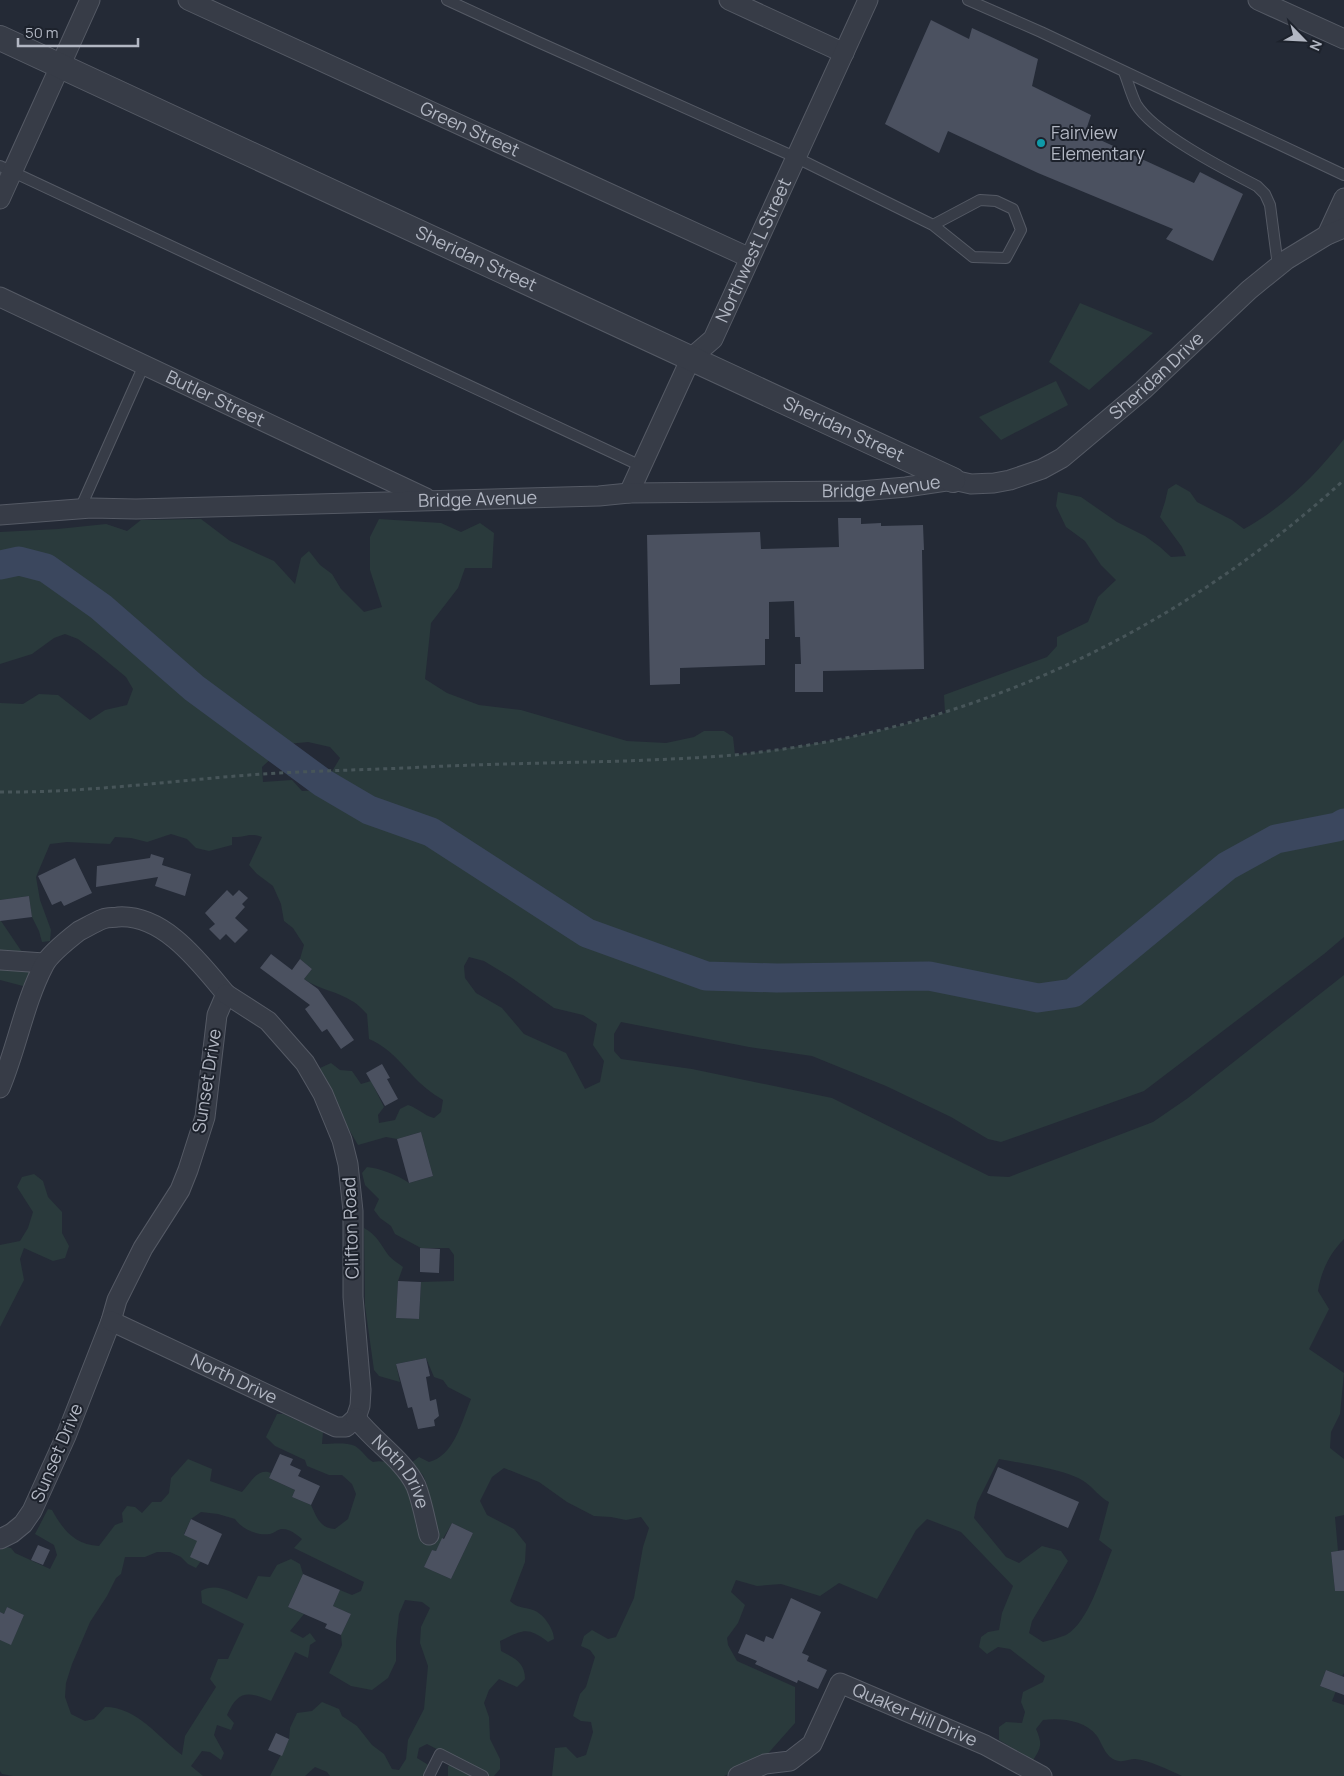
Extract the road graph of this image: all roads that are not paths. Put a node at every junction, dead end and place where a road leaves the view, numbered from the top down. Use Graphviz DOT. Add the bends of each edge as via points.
graph roads {
  1 [pos="90,0"];
  2 [pos="188,0"];
  3 [pos="448,0"];
  4 [pos="729,0"];
  5 [pos="868,0"];
  6 [pos="968,0"];
  7 [pos="1258,0"];
  8 [pos="0,38"];
  9 [pos="1344,39"];
  10 [pos="844,53"];
  11 [pos="60,65"];
  12 [pos="1124,72"];
  13 [pos="797,158"];
  14 [pos="6,169"];
  15 [pos="1344,176"];
  16 [pos="1344,198"];
  17 [pos="0,199"];
  18 [pos="933,225"];
  19 [pos="1336,231"];
  20 [pos="750,258"];
  21 [pos="1278,266"];
  22 [pos="0,296"];
  23 [pos="691,358"];
  24 [pos="144,365"];
  25 [pos="641,466"];
  26 [pos="953,480"];
  27 [pos="629,493"];
  28 [pos="430,500"];
  29 [pos="80,509"];
  30 [pos="0,515"];
  31 [pos="0,960"];
  32 [pos="44,963"];
  33 [pos="226,994"];
  34 [pos="0,1088"];
  35 [pos="110,1321"];
  36 [pos="356,1418"];
  37 [pos="429,1535"];
  38 [pos="0,1540"];
  39 [pos="429,1776"];
  40 [pos="483,1776"];
  41 [pos="738,1776"];
  42 [pos="1042,1776"];
  1 -- 11 [label="street"];
  2 -- 20 [label="street, Green Street"];
  3 -- 13 [label="lane"];
  4 -- 10 [label="street"];
  5 -- 10 [label="street, Northwest L Street"];
  6 -- 12 [label="lane"];
  7 -- 9 [label="street"];
  8 -- 11 [label="street, Sheridan Street"];
  10 -- 13 [label="street, Northwest L Street"];
  11 -- 14 [label="street"];
  11 -- 23 [label="street, Sheridan Street"];
  12 -- 15 [label="lane"];
  12 -- 21 [label="lane" via="1136,104 1146,117 1265,194 1270,204"];
  13 -- 18 [label="lane"];
  13 -- 20 [label="street, Northwest L Street"];
  14 -- 17 [label="street"];
  14 -- 25 [label="lane"];
  16 -- 19 [label="street"];
  18 -- 18 [label="lane" via="973,257 1006,258 1021,230 1013,209 996,201 980,200"];
  19 -- 21 [label="street, Sheridan Drive"];
  20 -- 23 [label="street, Northwest L Street" via="713,340"];
  21 -- 26 [label="street, Sheridan Drive" via="1143,390 1062,458 1010,480 970,484"];
  22 -- 24 [label="street, Butler Street"];
  23 -- 25 [label="street, Northwest L Street"];
  23 -- 26 [label="street, Sheridan Street"];
  24 -- 28 [label="street, Butler Street"];
  24 -- 29 [label="lane"];
  25 -- 27 [label="street, Northwest L Street"];
  26 -- 27 [label="street, Bridge Avenue" via="861,490"];
  27 -- 28 [label="street, Bridge Avenue"];
  28 -- 29 [label="street, Bridge Avenue"];
  29 -- 30 [label="street, Bridge Avenue"];
  31 -- 32 [label="street"];
  32 -- 33 [label="street" via="68,939 104,918 138,919 157,926 193,955"];
  32 -- 34 [label="street"];
  33 -- 35 [label="street, Sunset Drive" via="217,1015 205,1117 188,1170 171,1205 143,1248"];
  33 -- 36 [label="street, Clifton Road" via="268,1021 305,1064 323,1094 342,1140 354,1211 353,1297 361,1390"];
  35 -- 36 [label="street, North Drive" via="336,1427 346,1427"];
  35 -- 38 [label="street, Sunset Drive" via="66,1436 32,1511 23,1524"];
  36 -- 37 [label="street, Noth Drive" via="416,1485"];
  39 -- 40 [label="lane" via="440,1754"];
  41 -- 42 [label="street, Quaker Hill Drive" via="765,1764 790,1761 812,1744 840,1683 985,1745"];
}
